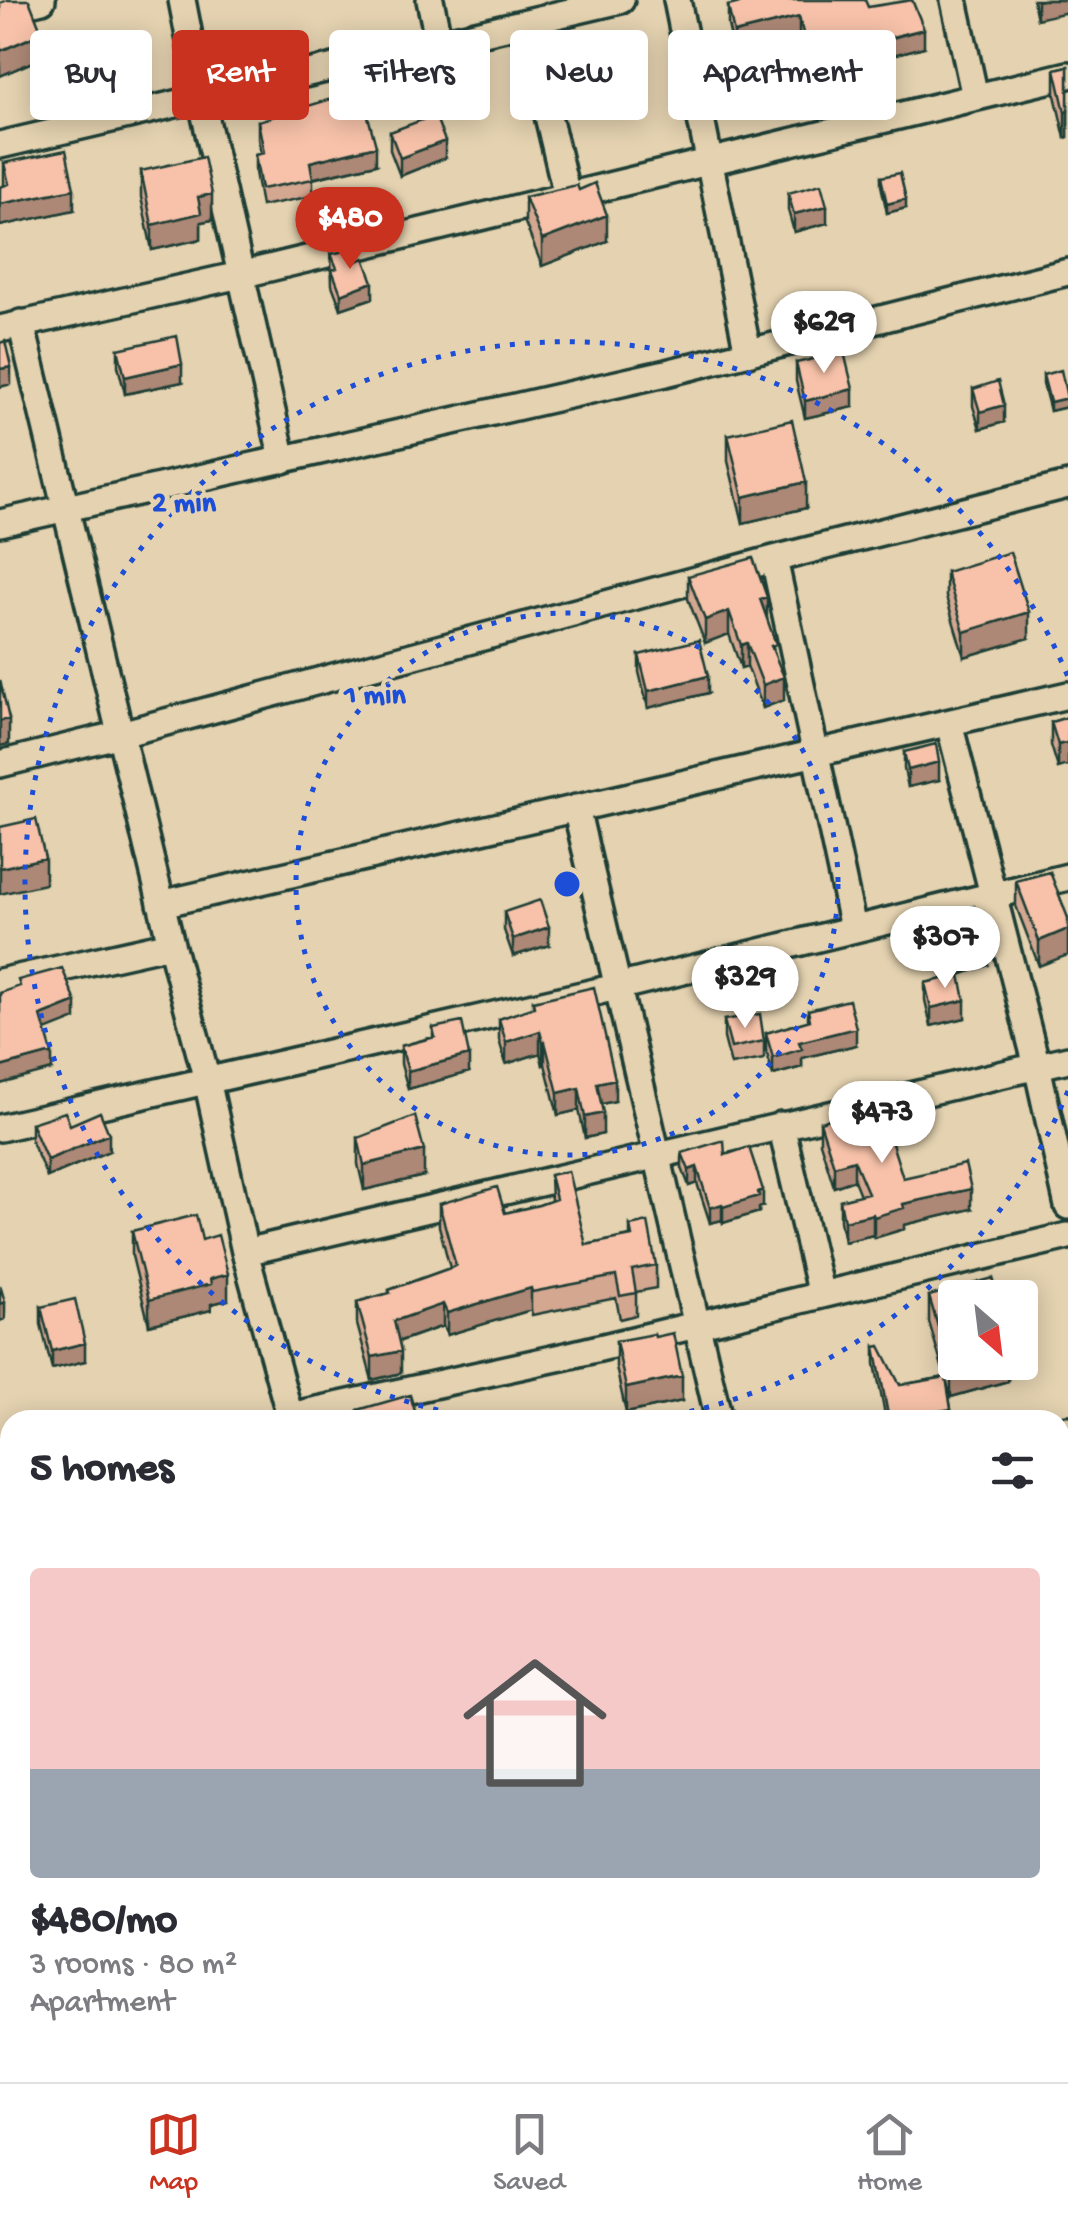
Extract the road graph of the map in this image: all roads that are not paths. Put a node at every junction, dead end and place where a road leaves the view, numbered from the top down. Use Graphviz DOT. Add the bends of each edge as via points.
graph roads {
  1 [pos="42,0"];
  2 [pos="182,0"];
  3 [pos="430,0"];
  4 [pos="621,0"];
  5 [pos="677,0"];
  6 [pos="954,0"];
  7 [pos="0,10"];
  8 [pos="526,23"];
  9 [pos="188,30"];
  10 [pos="436,30"];
  11 [pos="490,32"];
  12 [pos="1068,75"];
  13 [pos="976,97"];
  14 [pos="172,105"];
  15 [pos="206,120"];
  16 [pos="0,145"];
  17 [pos="710,162"];
  18 [pos="567,196"];
  19 [pos="1068,272"];
  20 [pos="240,274"];
  21 [pos="11,326"];
  22 [pos="748,353"];
  23 [pos="284,460"];
  24 [pos="1068,485"];
  25 [pos="66,507"];
  26 [pos="0,522"];
  27 [pos="774,559"];
  28 [pos="1068,695"];
  29 [pos="949,723"];
  30 [pos="121,734"];
  31 [pos="815,754"];
  32 [pos="0,764"];
  33 [pos="576,808"];
  34 [pos="1068,877"];
  35 [pos="992,896"];
  36 [pos="162,904"];
  37 [pos="853,928"];
  38 [pos="172,944"];
  39 [pos="0,982"];
  40 [pos="617,987"];
  41 [pos="1068,1059"];
  42 [pos="1037,1066"];
  43 [pos="207,1080"];
  44 [pos="780,1125"];
  45 [pos="0,1128"];
  46 [pos="658,1154"];
  47 [pos="1068,1206"];
  48 [pos="1068,1236"];
  49 [pos="245,1252"];
  50 [pos="822,1295"];
  51 [pos="698,1324"];
  52 [pos="288,1410"];
  53 [pos="326,1410"];
  54 [pos="717,1410"];
  1 -- 7 [label="street"];
  2 -- 9 [label="street"];
  3 -- 10 [label="street"];
  4 -- 8 [label="street"];
  5 -- 17 [label="street"];
  6 -- 13 [label="street"];
  8 -- 11 [label="street"];
  8 -- 18 [label="street"];
  12 -- 13 [label="street"];
  13 -- 17 [label="street"];
  14 -- 16 [label="street"];
  15 -- 20 [label="street"];
  17 -- 18 [label="street"];
  17 -- 22 [label="street"];
  18 -- 20 [label="street"];
  19 -- 22 [label="street"];
  20 -- 21 [label="street"];
  20 -- 23 [label="street"];
  21 -- 25 [label="street"];
  22 -- 23 [label="street"];
  23 -- 25 [label="street"];
  24 -- 27 [label="street"];
  25 -- 26 [label="street"];
  25 -- 30 [label="street"];
  27 -- 30 [label="street"];
  27 -- 31 [label="street"];
  28 -- 29 [label="street"];
  29 -- 31 [label="street"];
  29 -- 35 [label="street"];
  30 -- 32 [label="street"];
  30 -- 36 [label="street"];
  31 -- 33 [label="street"];
  31 -- 37 [label="street"];
  33 -- 36 [label="street"];
  33 -- 40 [label="street"];
  34 -- 35 [label="street"];
  35 -- 37 [label="street"];
  35 -- 42 [label="street"];
  36 -- 38 [label="street"];
  37 -- 40 [label="street"];
  38 -- 39 [label="street"];
  38 -- 43 [label="street"];
  40 -- 43 [label="street"];
  40 -- 46 [label="street"];
  41 -- 42 [label="street"];
  42 -- 44 [label="street"];
  42 -- 47 [label="street"];
  43 -- 45 [label="street"];
  43 -- 49 [label="street"];
  44 -- 46 [label="street"];
  44 -- 50 [label="street"];
  46 -- 49 [label="street"];
  46 -- 51 [label="street"];
  48 -- 50 [label="street"];
  49 -- 52 [label="street"];
  50 -- 51 [label="street"];
  51 -- 53 [label="street"];
  51 -- 54 [label="street"];
}
